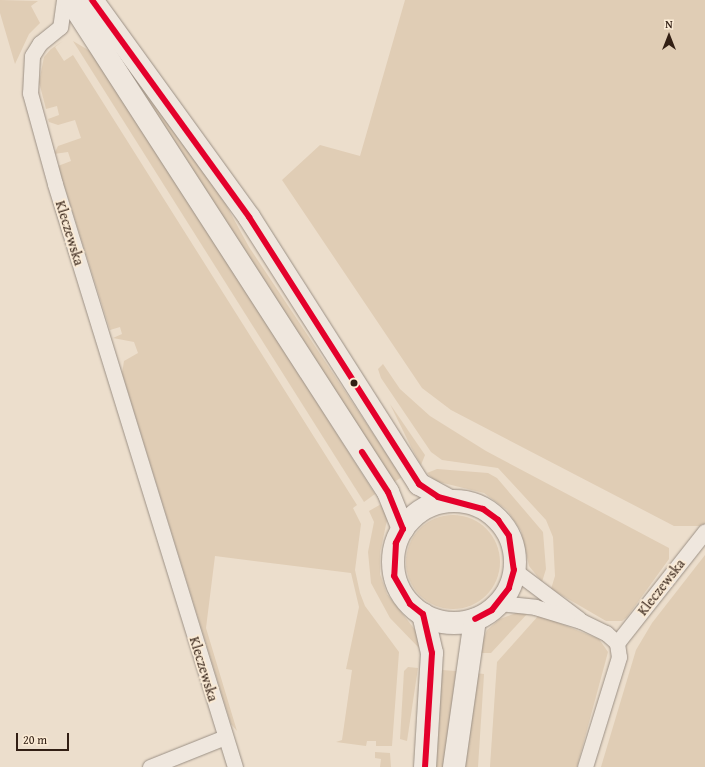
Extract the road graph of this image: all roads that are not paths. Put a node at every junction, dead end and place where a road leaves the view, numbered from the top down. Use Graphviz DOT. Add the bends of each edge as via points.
graph roads {
  1 [pos="64,0"];
  2 [pos="70,0"];
  3 [pos="92,0"];
  4 [pos="60,27"];
  5 [pos="92,35"];
  6 [pos="450,502"];
  7 [pos="403,529"];
  8 [pos="705,531"];
  9 [pos="514,570"];
  10 [pos="499,603"];
  11 [pos="422,614"];
  12 [pos="475,619"];
  13 [pos="582,621"];
  14 [pos="617,643"];
  15 [pos="225,737"];
  16 [pos="150,767"];
  17 [pos="234,767"];
  18 [pos="425,767"];
  19 [pos="454,767"];
  20 [pos="585,767"];
  1 -- 4 [label="street"];
  2 -- 5 [label="main road"];
  3 -- 6 [label="main road" via="249,217 419,484"];
  4 -- 5 [label="street" via="69,27"];
  4 -- 15 [label="street, Kleczewska" via="40,43 32,56 30,93 75,250"];
  5 -- 7 [label="main road" via="388,492"];
  6 -- 7 [label="main road" via="423,510"];
  6 -- 9 [label="main road" via="473,504 498,520 509,536"];
  7 -- 11 [label="main road" via="394,554 394,576 406,600"];
  8 -- 14 [label="street, Kleczewska"];
  9 -- 10 [label="main road"];
  9 -- 13 [label="street"];
  10 -- 12 [label="main road"];
  10 -- 13 [label="street" via="535,607"];
  11 -- 12 [label="main road" via="448,623"];
  11 -- 18 [label="main road" via="432,653"];
  12 -- 19 [label="main road"];
  13 -- 14 [label="street"];
  14 -- 20 [label="street" via="619,657"];
  15 -- 16 [label="street"];
  15 -- 17 [label="street, Kleczewska"];
}
